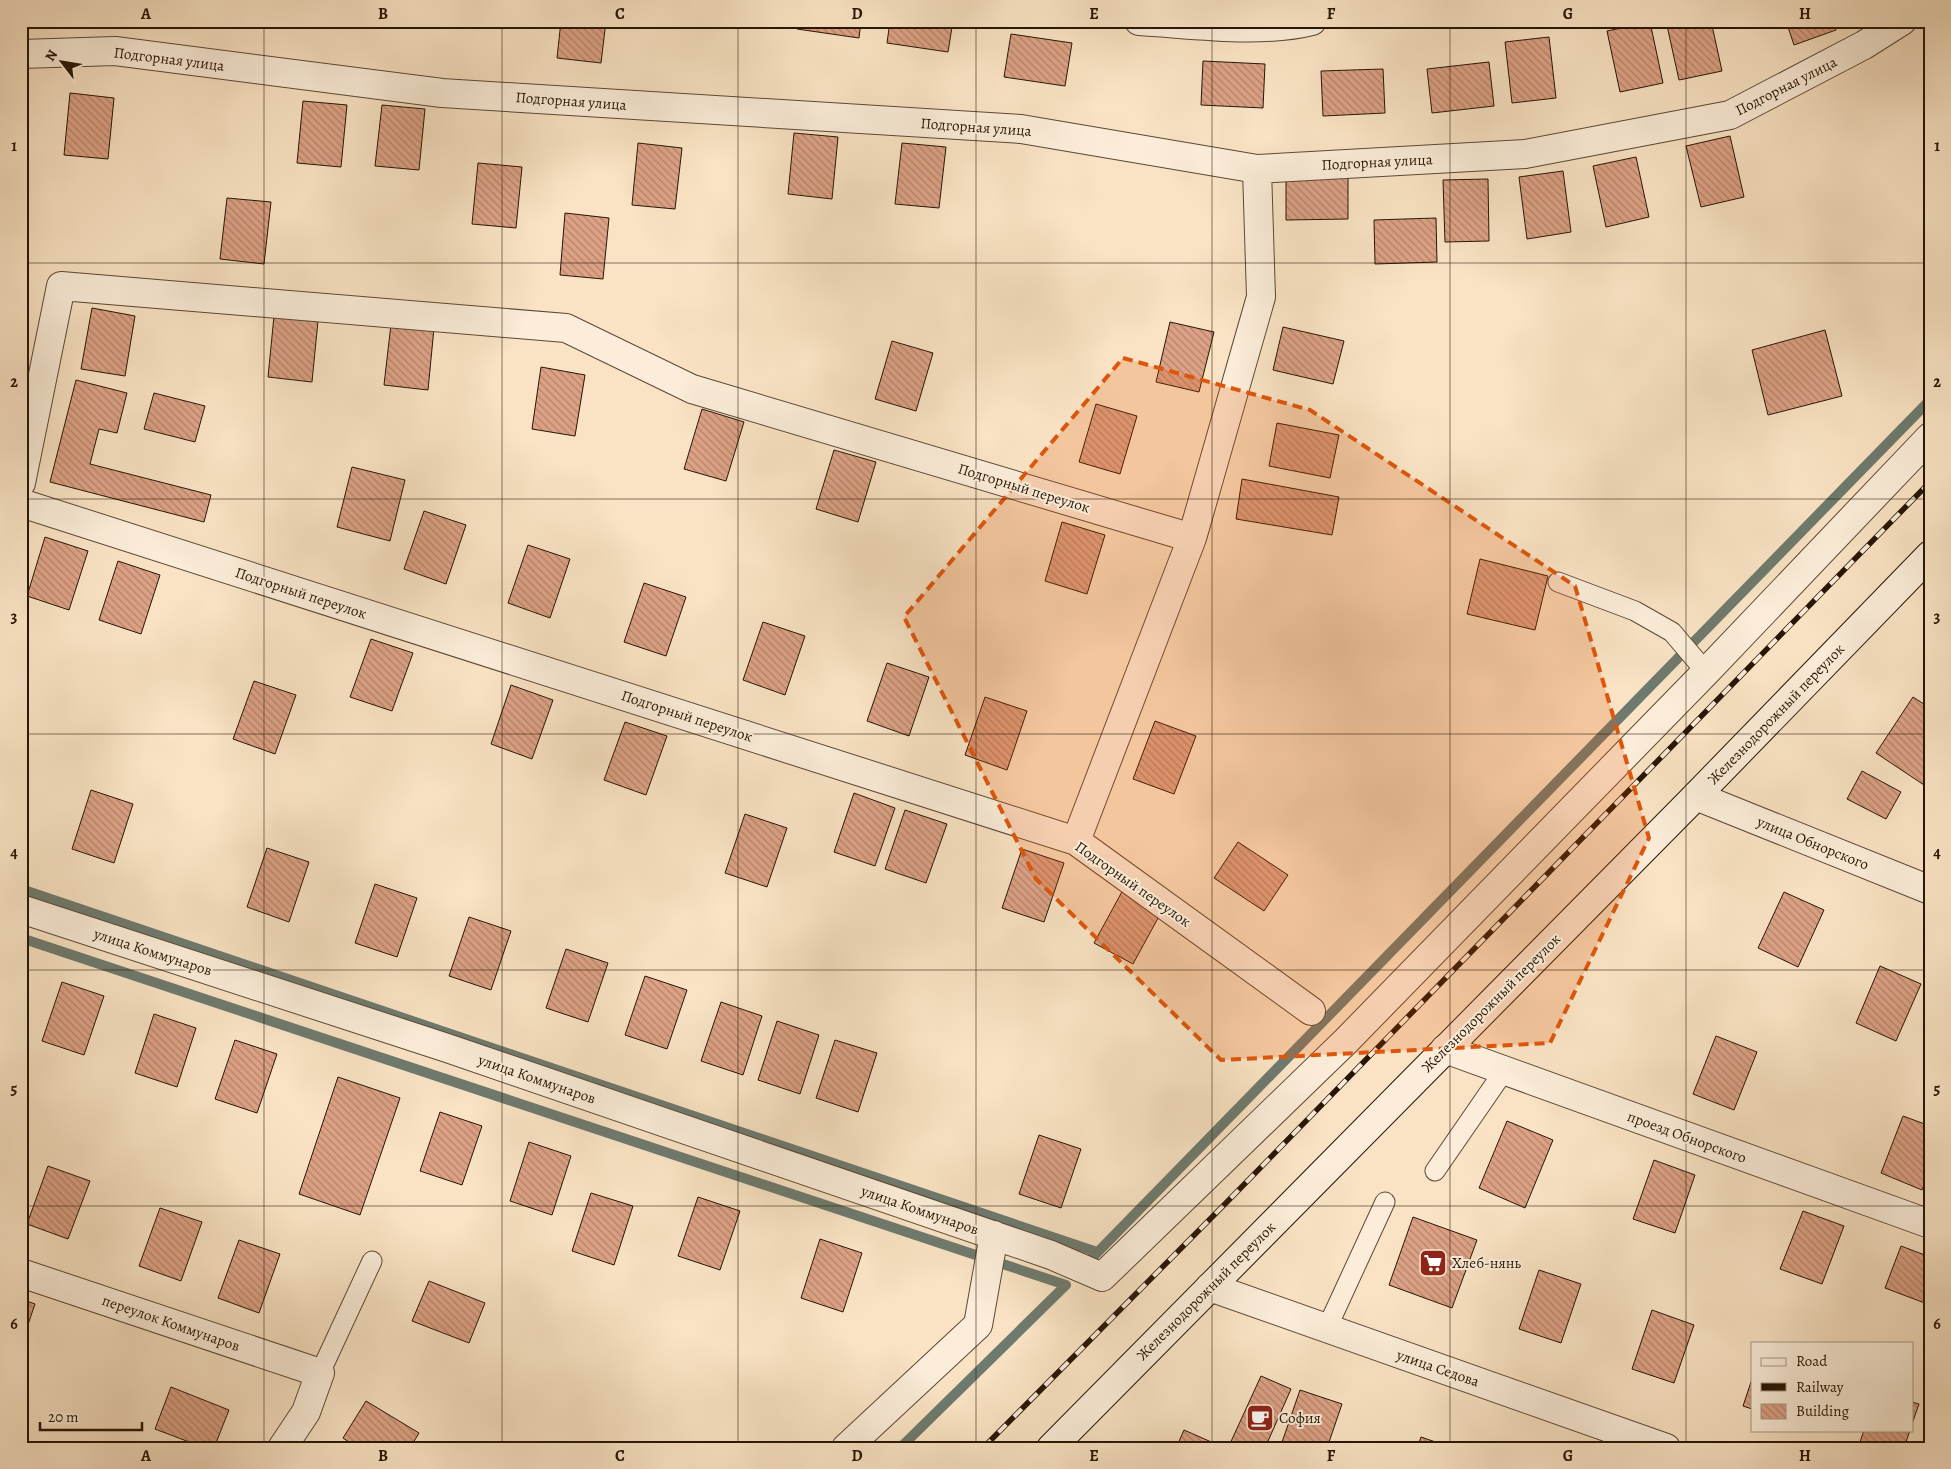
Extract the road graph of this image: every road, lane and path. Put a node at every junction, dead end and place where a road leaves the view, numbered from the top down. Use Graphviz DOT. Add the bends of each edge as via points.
graph roads {
  1 [pos="1139,21"];
  2 [pos="1312,21"];
  3 [pos="1902,21"];
  4 [pos="21,54"];
  5 [pos="1257,169"];
  6 [pos="1930,437"];
  7 [pos="21,483"];
  8 [pos="21,503"];
  9 [pos="1192,538"];
  10 [pos="1926,565"];
  11 [pos="1558,582"];
  12 [pos="1706,672"];
  13 [pos="1696,796"];
  14 [pos="1076,842"];
  15 [pos="1930,890"];
  16 [pos="21,909"];
  17 [pos="1311,1011"];
  18 [pos="1445,1049"];
  19 [pos="1504,1071"];
  20 [pos="1435,1171"];
  21 [pos="1385,1202"];
  22 [pos="1930,1224"];
  23 [pos="994,1235"];
  24 [pos="372,1261"];
  25 [pos="21,1273"];
  26 [pos="1210,1287"];
  27 [pos="1327,1328"];
  28 [pos="320,1373"];
  29 [pos="282,1448"];
  30 [pos="846,1448"];
  31 [pos="1051,1448"];
  32 [pos="1666,1448"];
  1 -- 2 [label="street" via="1238,27 1296,25"];
  3 -- 5 [label="street, Подгорная улица" via="1864,45 1730,115 1525,154"];
  4 -- 5 [label="street, Подгорная улица" via="115,51 442,93 1021,129"];
  5 -- 9 [label="street" via="1261,297"];
  6 -- 12 [label="street"];
  7 -- 9 [label="street, Подгорный переулок" via="61,286 566,328 692,389"];
  8 -- 14 [label="street, Подгорный переулок"];
  9 -- 14 [label="street"];
  10 -- 13 [label="street, Железнодорожный переулок"];
  11 -- 12 [label="lane" via="1635,611 1672,632"];
  12 -- 23 [label="street, улица Коммунаров" via="1346,1040 1102,1277"];
  13 -- 15 [label="street, улица Обнорского"];
  13 -- 18 [label="street, Железнодорожный переулок"];
  14 -- 17 [label="street, Подгорный переулок"];
  16 -- 23 [label="street, улица Коммунаров" via="447,1048"];
  18 -- 19 [label="street, проезд Обнорского"];
  18 -- 26 [label="street, Железнодорожный переулок"];
  19 -- 20 [label="lane"];
  19 -- 22 [label="street, проезд Обнорского"];
  21 -- 27 [label="lane"];
  23 -- 30 [label="street" via="978,1325"];
  24 -- 28 [label="lane"];
  25 -- 28 [label="street, переулок Коммунаров"];
  26 -- 27 [label="street, улица Седова"];
  26 -- 31 [label="street, Железнодорожный переулок"];
  27 -- 32 [label="street, улица Седова"];
  28 -- 29 [label="street" via="306,1412"];
}
